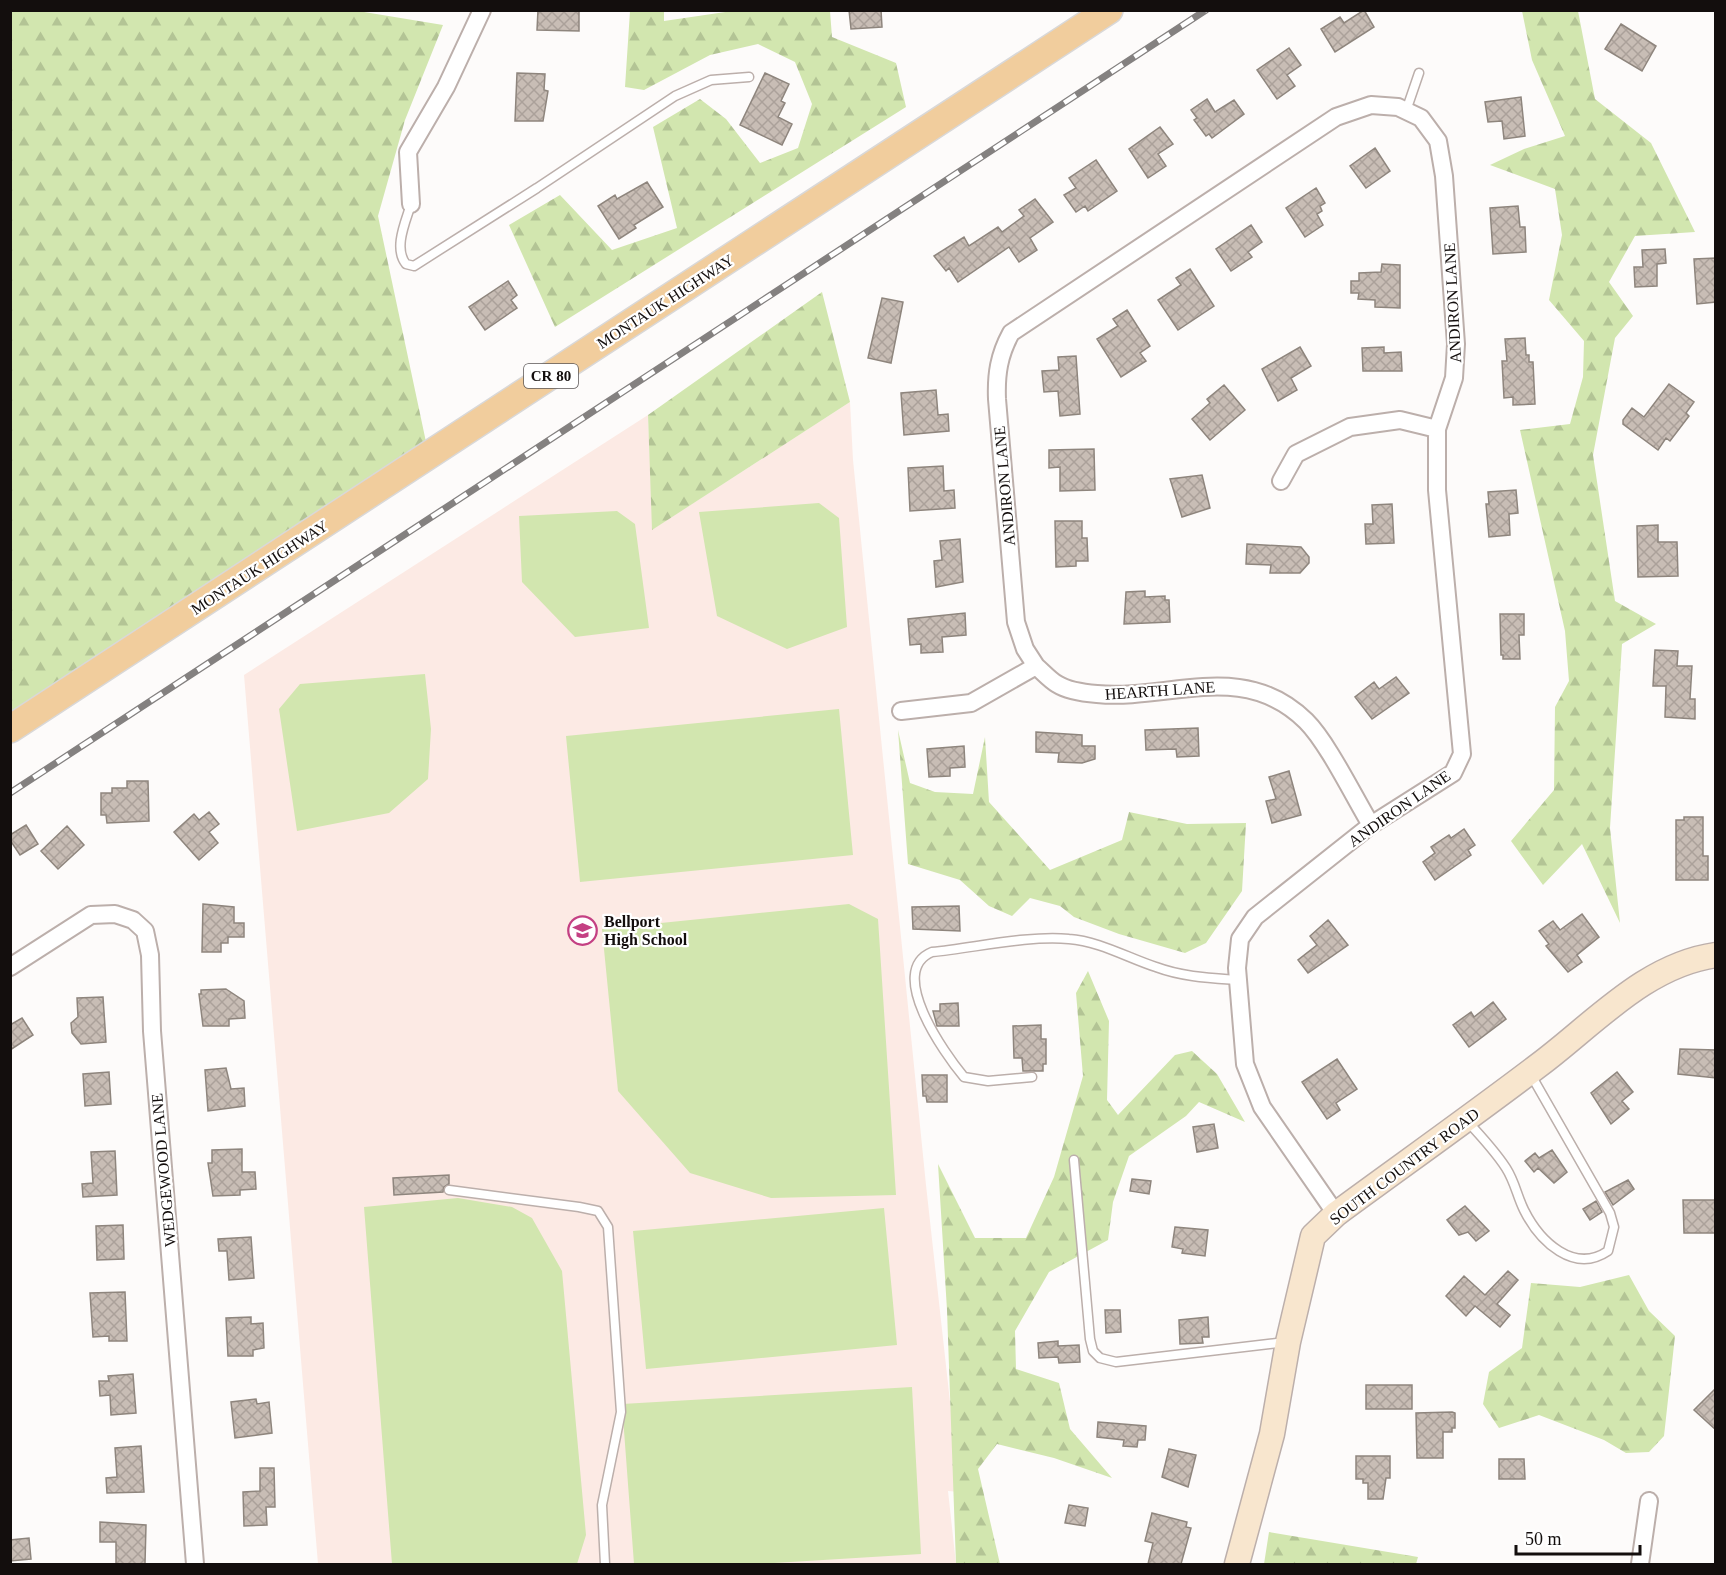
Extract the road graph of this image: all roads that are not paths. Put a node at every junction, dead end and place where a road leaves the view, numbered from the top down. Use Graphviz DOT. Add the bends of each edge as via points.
graph roads {
  1 [pos="482,10"];
  2 [pos="1109,10"];
  3 [pos="1419,73"];
  4 [pos="749,77"];
  5 [pos="1407,111"];
  6 [pos="411,204"];
  7 [pos="1437,429"];
  8 [pos="1281,481"];
  9 [pos="1036,666"];
  10 [pos="901,711"];
  11 [pos="10,729"];
  12 [pos="1371,825"];
  13 [pos="1716,956"];
  14 [pos="10,967"];
  15 [pos="1238,980"];
  16 [pos="1529,1072"];
  17 [pos="1032,1077"];
  18 [pos="1466,1119"];
  19 [pos="1074,1160"];
  20 [pos="449,1190"];
  21 [pos="1336,1214"];
  22 [pos="1288,1342"];
  23 [pos="1649,1501"];
  24 [pos="195,1564"];
  25 [pos="605,1564"];
  26 [pos="1237,1564"];
  27 [pos="1640,1564"];
  1 -- 6 [label="street" via="446,87 408,152"];
  2 -- 11 [label="main road, MONTAUK HIGHWAY / CR 80"];
  3 -- 5 [label="lane"];
  4 -- 6 [label="lane" via="711,80 675,96 414,266 406,264 401,251"];
  5 -- 7 [label="street, ANDIRON LANE" via="1420,118 1438,141 1444,176 1456,344 1454,378"];
  5 -- 9 [label="street, ANDIRON LANE" via="1371,105 1336,117 1011,333 996,374 998,411 1016,622"];
  7 -- 8 [label="street" via="1400,420 1350,427 1296,454"];
  7 -- 12 [label="street, ANDIRON LANE" via="1437,490 1462,754 1453,773"];
  9 -- 10 [label="street" via="971,703"];
  9 -- 12 [label="street, HEARTH LANE" via="1058,684 1083,693 1117,696 1216,684 1272,697 1306,721"];
  12 -- 15 [label="street, ANDIRON LANE" via="1256,916 1240,939"];
  13 -- 16 [label="main road, SOUTH COUNTRY ROAD" via="1694,958 1638,986"];
  14 -- 24 [label="street, WEDGEWOOD LANE" via="91,915 115,914 133,920 145,931 151,967 152,1031"];
  15 -- 17 [label="lane" via="1191,977 1070,939 932,952 921,957 915,979 922,1010 940,1047 964,1077 988,1081"];
  15 -- 21 [label="street, ANDIRON LANE" via="1245,1064 1252,1088"];
  16 -- 18 [label="main road, SOUTH COUNTRY ROAD"];
  16 -- 18 [label="lane" via="1610,1213 1614,1227 1608,1251 1585,1259 1571,1258 1554,1248 1524,1210 1505,1167"];
  18 -- 21 [label="main road, SOUTH COUNTRY ROAD"];
  19 -- 22 [label="lane" via="1090,1339 1100,1358 1116,1362"];
  20 -- 25 [label="lane" via="579,1207 598,1212 608,1227 621,1412 602,1505"];
  21 -- 22 [label="main road, SOUTH COUNTRY ROAD" via="1313,1236"];
  22 -- 26 [label="main road, SOUTH COUNTRY ROAD" via="1272,1434"];
  23 -- 27 [label="street"];
}
